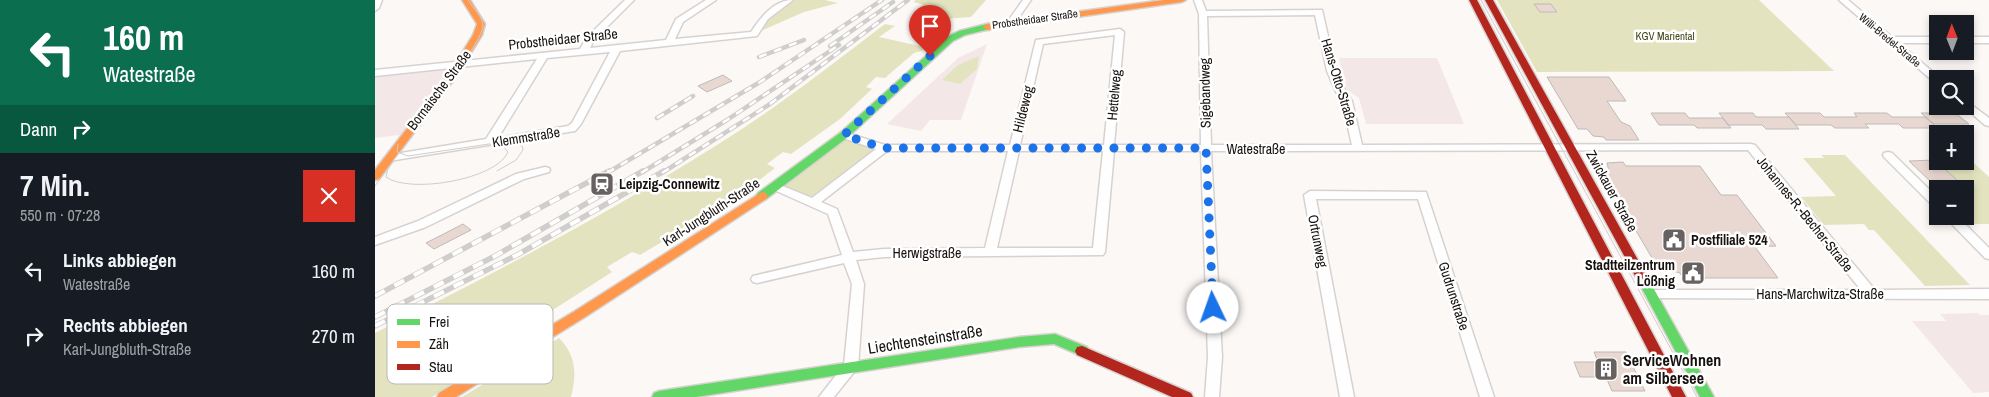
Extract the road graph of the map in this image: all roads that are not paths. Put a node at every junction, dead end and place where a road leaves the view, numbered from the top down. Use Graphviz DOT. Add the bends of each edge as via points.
graph roads {
  1 [pos="378,0"];
  2 [pos="466,0"];
  3 [pos="629,0"];
  4 [pos="712,0"];
  5 [pos="789,0"];
  6 [pos="1027,0"];
  7 [pos="1182,0"];
  8 [pos="1198,0"];
  9 [pos="1473,0"];
  10 [pos="1489,0"];
  11 [pos="1843,0"];
  12 [pos="1136,3"];
  13 [pos="375,8"];
  14 [pos="1203,14"];
  15 [pos="1012,22"];
  16 [pos="977,28"];
  17 [pos="1087,35"];
  18 [pos="1891,40"];
  19 [pos="1929,40"];
  20 [pos="1974,40"];
  21 [pos="1989,40"];
  22 [pos="669,43"];
  23 [pos="616,49"];
  24 [pos="583,52"];
  25 [pos="543,57"];
  26 [pos="459,64"];
  27 [pos="375,73"];
  28 [pos="1929,73"];
  29 [pos="1974,110"];
  30 [pos="1989,123"];
  31 [pos="844,135"];
  32 [pos="489,142"];
  33 [pos="884,148"];
  34 [pos="1206,148"];
  35 [pos="1572,148"];
  36 [pos="1013,149"];
  37 [pos="1109,149"];
  38 [pos="1359,149"];
  39 [pos="1549,149"];
  40 [pos="1888,155"];
  41 [pos="389,158"];
  42 [pos="545,170"];
  43 [pos="375,177"];
  44 [pos="776,187"];
  45 [pos="1422,196"];
  46 [pos="1929,196"];
  47 [pos="813,203"];
  48 [pos="1959,225"];
  49 [pos="378,240"];
  50 [pos="1099,252"];
  51 [pos="990,253"];
  52 [pos="1989,255"];
  53 [pos="850,257"];
  54 [pos="757,279"];
  55 [pos="1651,294"];
  56 [pos="1871,294"];
  57 [pos="1989,294"];
  58 [pos="553,331"];
  59 [pos="851,367"];
  60 [pos="465,384"];
  61 [pos="673,396"];
  62 [pos="444,397"];
  63 [pos="659,397"];
  64 [pos="826,397"];
  65 [pos="1186,397"];
  66 [pos="1212,397"];
  67 [pos="1347,397"];
  68 [pos="1487,397"];
  69 [pos="1679,397"];
  70 [pos="1707,397"];
  1 -- 13 [label="street"];
  2 -- 26 [label="main road, Bornaische Straße" via="480,21 480,30"];
  3 -- 24 [label="street" via="590,39"];
  4 -- 22 [label="street" via="679,21"];
  5 -- 22 [label="street, Probstheidaer Straße" via="765,17 754,34"];
  6 -- 15 [label="street"];
  7 -- 12 [label="main road, Probstheidaer Straße"];
  8 -- 14 [label="street, Sigebandweg"];
  9 -- 39 [label="main road"];
  10 -- 35 [label="main road, Zwickauer Straße"];
  11 -- 18 [label="street, Willi-Bredel-Straße"];
  12 -- 15 [label="main road, Probstheidaer Straße"];
  14 -- 34 [label="street, Sigebandweg"];
  14 -- 38 [label="street, Hans-Otto-Straße" via="1319,12 1335,80 1347,101"];
  15 -- 16 [label="main road, Probstheidaer Straße"];
  16 -- 31 [label="main road, Karl-Jungbluth-Straße" via="950,39"];
  17 -- 36 [label="street, Hildeweg" via="1039,42"];
  17 -- 37 [label="street, Hettelweg" via="1120,32"];
  18 -- 19 [label="street"];
  18 -- 28 [label="street, Willi-Bredel-Straße"];
  20 -- 21 [label="street"];
  22 -- 23 [label="street, Probstheidaer Straße"];
  23 -- 24 [label="street, Probstheidaer Straße"];
  23 -- 32 [label="street, Klemmstraße" via="571,129"];
  24 -- 25 [label="street, Probstheidaer Straße"];
  25 -- 26 [label="street, Probstheidaer Straße"];
  25 -- 32 [label="street"];
  26 -- 27 [label="street, Probstheidaer Straße"];
  26 -- 41 [label="main road, Bornaische Straße"];
  29 -- 30 [label="street"];
  31 -- 33 [label="street, Watestraße"];
  31 -- 44 [label="main road, Karl-Jungbluth-Straße"];
  32 -- 41 [label="street, Klemmstraße"];
  33 -- 36 [label="street, Watestraße"];
  33 -- 47 [label="street"];
  34 -- 37 [label="street, Watestraße"];
  34 -- 38 [label="street, Watestraße"];
  34 -- 66 [label="street, Sigebandweg" via="1215,357"];
  35 -- 39 [label="street, Johannes-R.-Becher-Straße"];
  35 -- 55 [label="main road, Zwickauer Straße"];
  35 -- 56 [label="street, Johannes-R.-Becher-Straße" via="1751,147"];
  36 -- 37 [label="street, Watestraße"];
  36 -- 51 [label="street, Hildeweg"];
  37 -- 50 [label="street, Hettelweg"];
  38 -- 39 [label="street, Watestraße"];
  39 -- 69 [label="main road"];
  40 -- 46 [label="street"];
  41 -- 43 [label="main road, Bornaische Straße"];
  42 -- 49 [label="street" via="520,176 422,224"];
  44 -- 47 [label="street"];
  44 -- 58 [label="main road, Karl-Jungbluth-Straße"];
  45 -- 67 [label="street, Ortrunweg" via="1309,195"];
  45 -- 68 [label="street, Gudrunstraße"];
  47 -- 53 [label="street" via="833,212"];
  48 -- 52 [label="street"];
  50 -- 51 [label="street, Herwigstraße"];
  51 -- 53 [label="street, Herwigstraße" via="884,253"];
  53 -- 54 [label="street, Herwigstraße"];
  53 -- 59 [label="street" via="858,284"];
  55 -- 56 [label="street, Hans-Marchwitza-Straße"];
  55 -- 70 [label="main road, Zwickauer Straße"];
  56 -- 57 [label="street, Hans-Marchwitza-Straße"];
  59 -- 61 [label="main road, Liechtensteinstraße"];
  59 -- 64 [label="street"];
  59 -- 65 [label="main road, Liechtensteinstraße" via="1055,339"];
  60 -- 62 [label="main road, Karl-Jungbluth-Straße"];
  61 -- 63 [label="main road, Liechtensteinstraße"];
}
